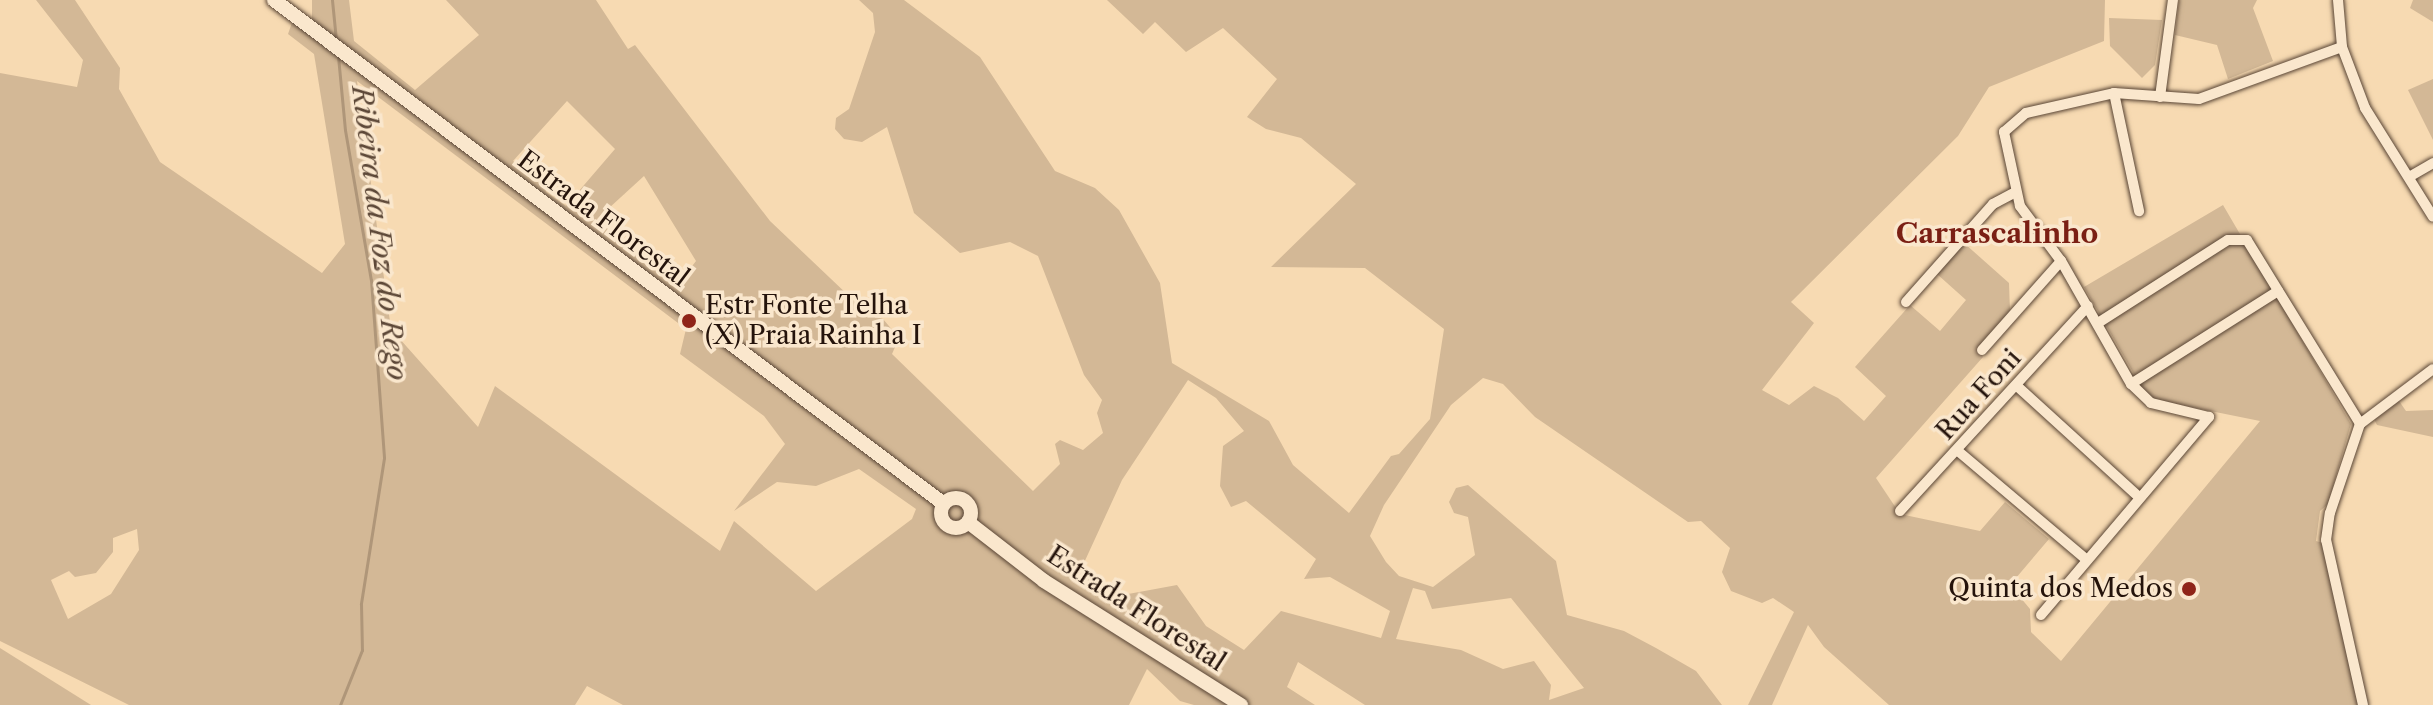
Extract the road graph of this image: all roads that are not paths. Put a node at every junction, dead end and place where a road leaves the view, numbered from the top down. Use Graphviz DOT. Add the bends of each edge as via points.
graph roads {
  1 [pos="274,0"];
  2 [pos="2173,0"];
  3 [pos="2338,0"];
  4 [pos="2342,47"];
  5 [pos="2114,93"];
  6 [pos="2160,97"];
  7 [pos="2433,163"];
  8 [pos="2409,177"];
  9 [pos="2014,193"];
  10 [pos="2139,211"];
  11 [pos="2433,217"];
  12 [pos="2061,261"];
  13 [pos="2278,291"];
  14 [pos="1906,302"];
  15 [pos="2088,306"];
  16 [pos="2098,323"];
  17 [pos="1982,350"];
  18 [pos="2431,374"];
  19 [pos="2131,384"];
  20 [pos="2017,386"];
  21 [pos="2360,424"];
  22 [pos="1958,451"];
  23 [pos="2140,498"];
  24 [pos="1900,511"];
  25 [pos="2087,560"];
  26 [pos="2041,615"];
  27 [pos="1241,705"];
  28 [pos="2363,705"];
  1 -- 27 [label="main road, Estrada Florestal" via="944,504 944,522 952,527 968,522 1044,581"];
  2 -- 6 [label="street"];
  3 -- 4 [label="street"];
  4 -- 6 [label="street" via="2199,99"];
  4 -- 8 [label="street" via="2365,108"];
  5 -- 6 [label="street"];
  5 -- 9 [label="street" via="2036,110 2008,124 2003,142"];
  5 -- 10 [label="street"];
  7 -- 8 [label="street"];
  8 -- 11 [label="street"];
  9 -- 12 [label="street"];
  9 -- 14 [label="street" via="1993,204"];
  12 -- 15 [label="street"];
  12 -- 17 [label="street"];
  13 -- 16 [label="street" via="2247,240 2228,240"];
  13 -- 19 [label="street"];
  13 -- 21 [label="street"];
  15 -- 16 [label="street"];
  15 -- 20 [label="street, Rua Foni"];
  16 -- 19 [label="street"];
  18 -- 21 [label="street"];
  19 -- 23 [label="street" via="2151,403 2209,417"];
  20 -- 22 [label="street, Rua Foni"];
  20 -- 23 [label="street"];
  21 -- 28 [label="street" via="2326,540"];
  22 -- 24 [label="street, Rua Foni"];
  22 -- 25 [label="street"];
  23 -- 25 [label="street"];
  25 -- 26 [label="street"];
}
